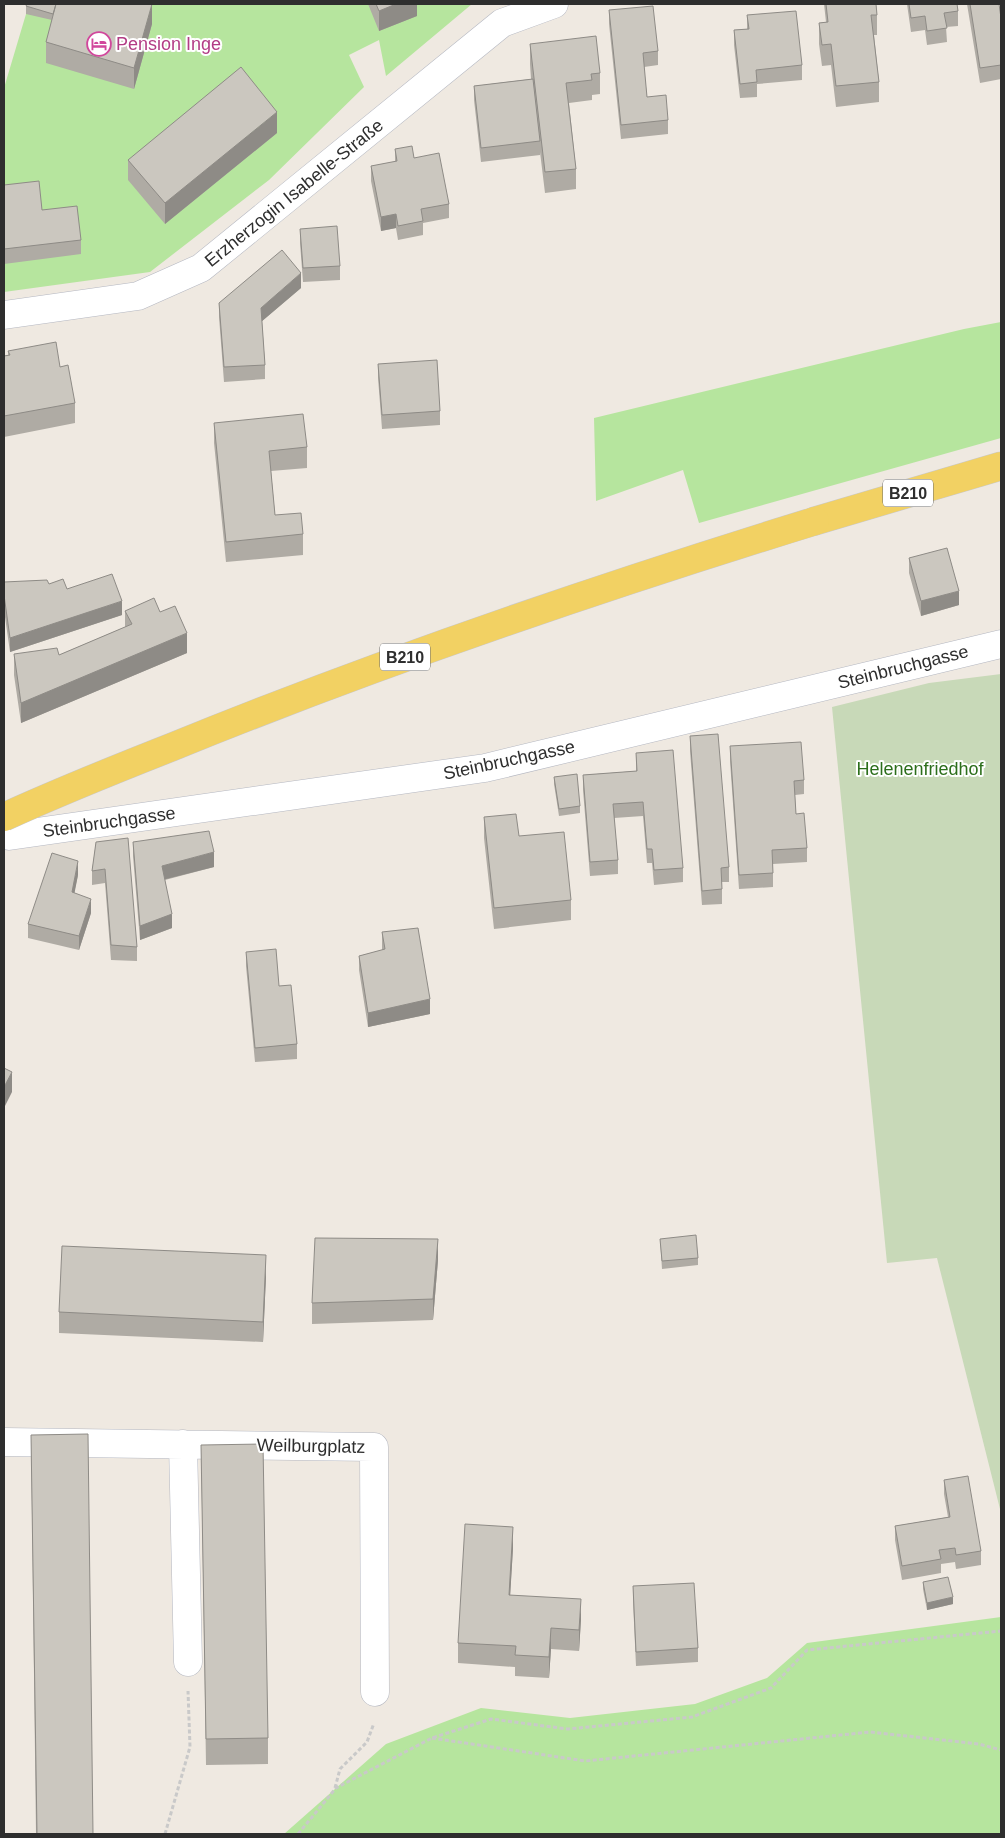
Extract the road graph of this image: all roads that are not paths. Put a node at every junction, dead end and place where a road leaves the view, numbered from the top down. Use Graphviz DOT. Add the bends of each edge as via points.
graph roads {
  1 [pos="554,4"];
  2 [pos="4,315"];
  3 [pos="1001,466"];
  4 [pos="1001,644"];
  5 [pos="4,806"];
  6 [pos="5,836"];
  7 [pos="4,1442"];
  8 [pos="184,1444"];
  9 [pos="188,1662"];
  10 [pos="375,1705"];
  1 -- 2 [label="street, Erzherzogin Isabelle-Straße" via="502,23 201,268 138,296"];
  3 -- 6 [label="main road, B210, bridge" via="656,570 341,680 189,739"];
  4 -- 6 [label="street, Steinbruchgasse" via="485,768"];
  5 -- 6 [label="street"];
  7 -- 8 [label="street, Weilburgplatz"];
  8 -- 9 [label="street"];
  8 -- 10 [label="street, Weilburgplatz" via="374,1446"];
}
